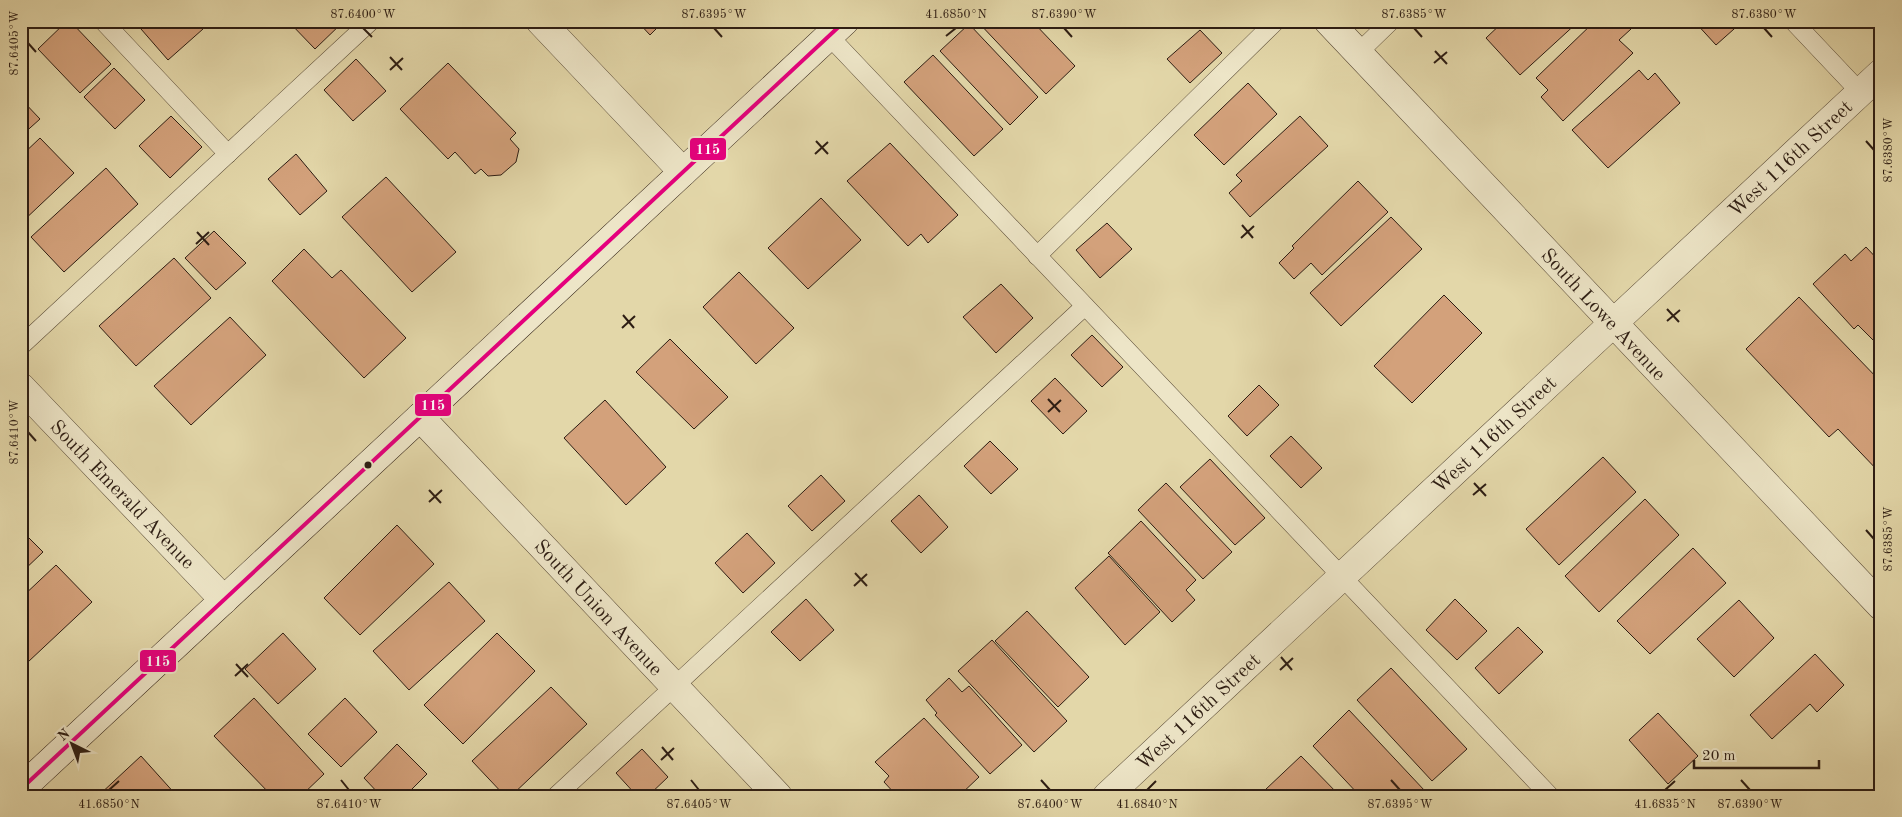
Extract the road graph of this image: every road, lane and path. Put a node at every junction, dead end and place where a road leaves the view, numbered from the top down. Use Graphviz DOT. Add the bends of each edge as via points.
graph roads {
  1 [pos="102,21"];
  2 [pos="371,21"];
  3 [pos="540,21"];
  4 [pos="1276,21"];
  5 [pos="1328,21"];
  6 [pos="1391,21"];
  7 [pos="1794,21"];
  8 [pos="837,29"];
  9 [pos="1358,53"];
  10 [pos="1881,73"];
  11 [pos="1860,92"];
  12 [pos="228,154"];
  13 [pos="683,172"];
  14 [pos="1037,256"];
  15 [pos="1085,306"];
  16 [pos="1613,323"];
  17 [pos="21,346"];
  18 [pos="21,387"];
  19 [pos="420,417"];
  20 [pos="1342,576"];
  21 [pos="1878,597"];
  22 [pos="224,600"];
  23 [pos="674,686"];
  24 [pos="21,789"];
  25 [pos="556,796"];
  26 [pos="778,796"];
  27 [pos="1107,796"];
  28 [pos="1550,796"];
  1 -- 12 [label="lane"];
  2 -- 12 [label="lane"];
  3 -- 13 [label="street"];
  4 -- 14 [label="lane"];
  5 -- 9 [label="street, South Lowe Avenue"];
  6 -- 9 [label="lane"];
  7 -- 11 [label="lane"];
  8 -- 13 [label="street"];
  8 -- 14 [label="lane"];
  9 -- 16 [label="street, South Lowe Avenue"];
  10 -- 11 [label="street, West 116th Street"];
  11 -- 16 [label="street, West 116th Street"];
  12 -- 17 [label="lane"];
  13 -- 19 [label="street"];
  14 -- 15 [label="lane"];
  15 -- 20 [label="lane"];
  15 -- 23 [label="lane"];
  16 -- 20 [label="street, West 116th Street"];
  16 -- 21 [label="street, South Lowe Avenue"];
  18 -- 22 [label="street, South Emerald Avenue"];
  19 -- 22 [label="street"];
  19 -- 23 [label="street, South Union Avenue"];
  20 -- 27 [label="street, West 116th Street"];
  20 -- 28 [label="lane"];
  22 -- 24 [label="street"];
  23 -- 25 [label="lane"];
  23 -- 26 [label="street, South Union Avenue"];
}
